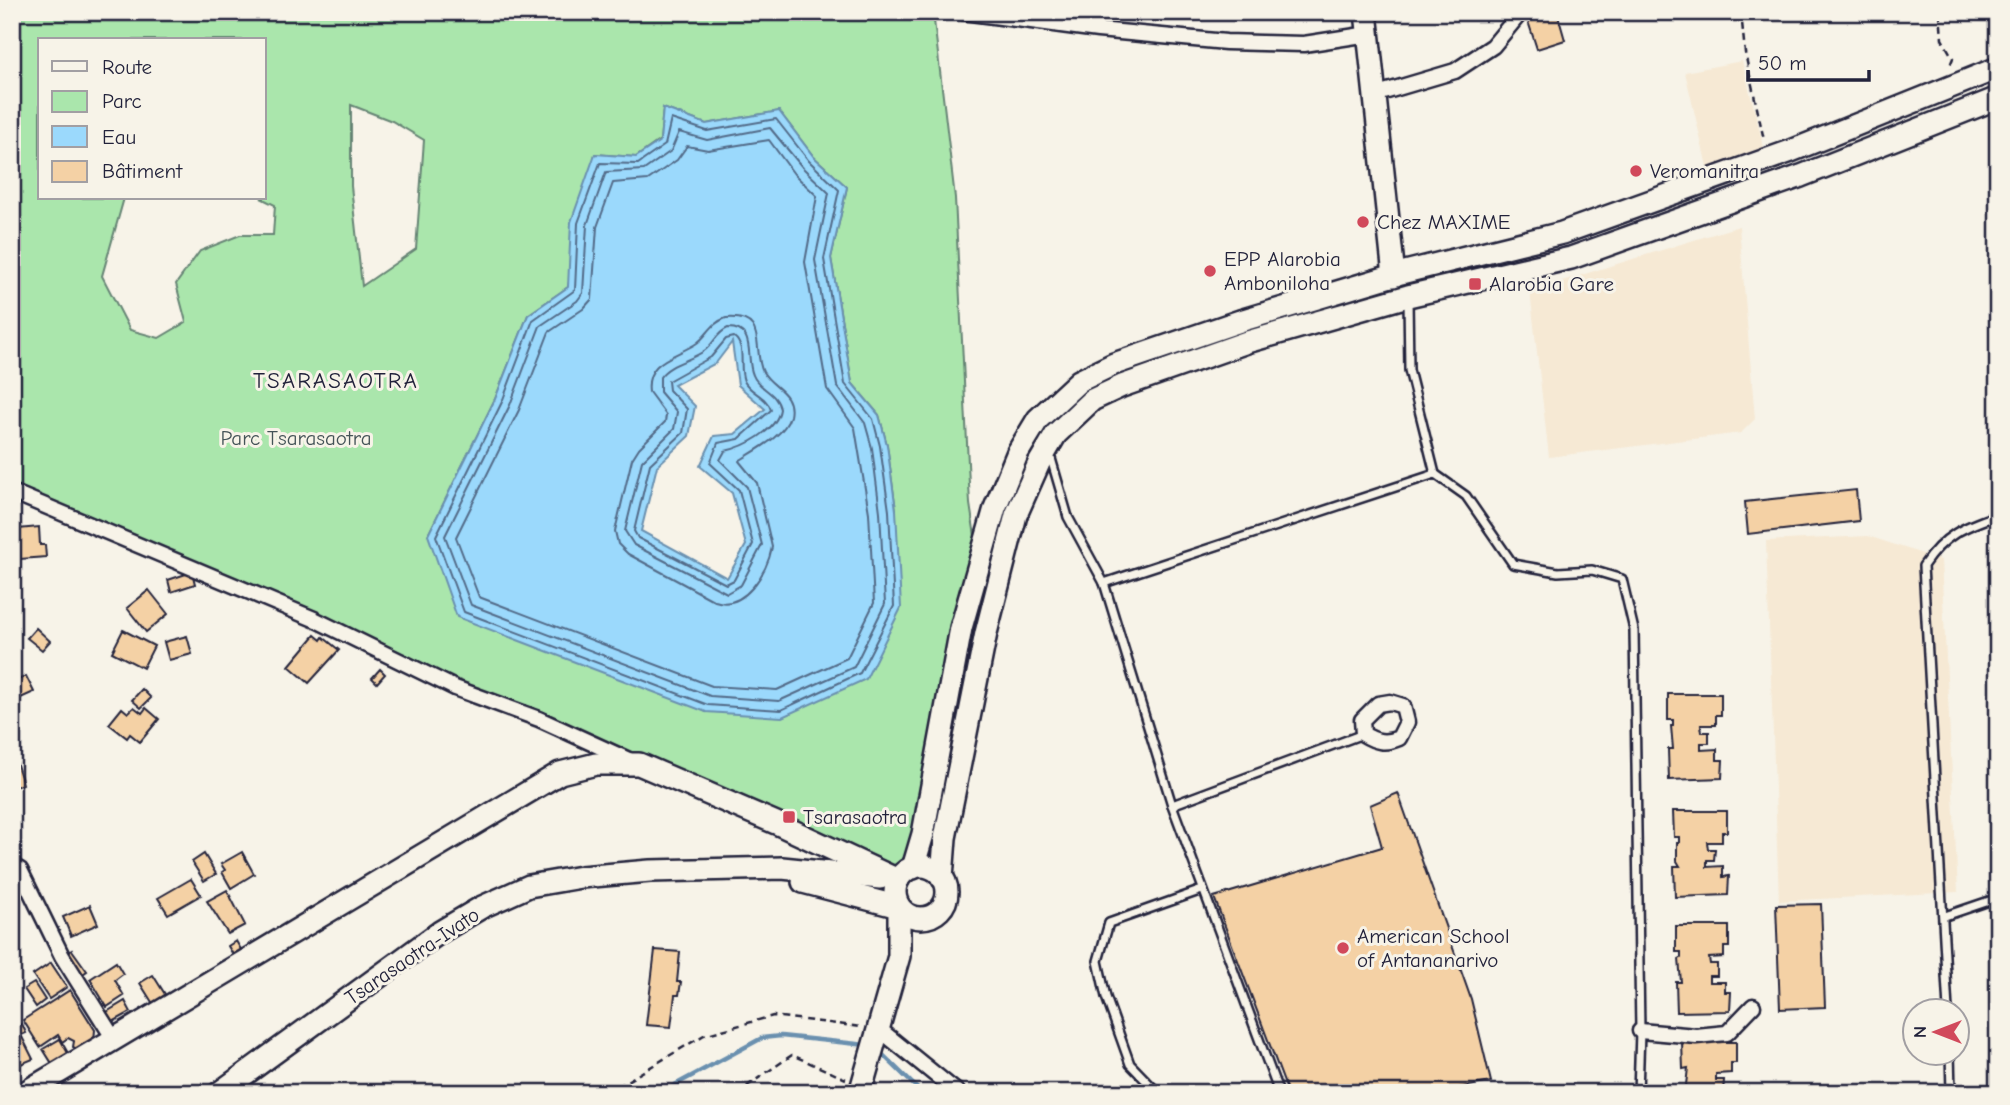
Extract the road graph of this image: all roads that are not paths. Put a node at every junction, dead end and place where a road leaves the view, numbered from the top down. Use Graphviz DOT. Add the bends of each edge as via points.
graph roads {
  1 [pos="963,12"];
  2 [pos="1366,12"];
  3 [pos="1521,12"];
  4 [pos="1368,34"];
  5 [pos="1998,68"];
  6 [pos="1374,95"];
  7 [pos="1998,98"];
  8 [pos="1394,276"];
  9 [pos="1402,298"];
  10 [pos="1047,448"];
  11 [pos="1435,474"];
  12 [pos="12,492"];
  13 [pos="1998,515"];
  14 [pos="1104,583"];
  15 [pos="1363,734"];
  16 [pos="639,764"];
  17 [pos="1172,806"];
  18 [pos="812,839"];
  19 [pos="12,866"];
  20 [pos="801,869"];
  21 [pos="754,871"];
  22 [pos="906,874"];
  23 [pos="942,878"];
  24 [pos="1202,890"];
  25 [pos="1998,898"];
  26 [pos="899,907"];
  27 [pos="1945,916"];
  28 [pos="928,918"];
  29 [pos="899,956"];
  30 [pos="1948,996"];
  31 [pos="1753,1006"];
  32 [pos="879,1029"];
  33 [pos="1640,1031"];
  34 [pos="114,1039"];
  35 [pos="1950,1066"];
  36 [pos="861,1089"];
  37 [pos="24,1093"];
  38 [pos="219,1093"];
  39 [pos="958,1093"];
  40 [pos="1158,1093"];
  41 [pos="1279,1093"];
  42 [pos="1638,1093"];
  43 [pos="1951,1093"];
  1 -- 4 [label="street" via="1226,42 1304,44"];
  2 -- 4 [label="main road"];
  3 -- 6 [label="street" via="1493,46 1455,71"];
  4 -- 6 [label="main road"];
  5 -- 8 [label="main road" via="1770,159 1562,233"];
  6 -- 8 [label="main road"];
  7 -- 9 [label="main road" via="1812,172 1571,258"];
  8 -- 22 [label="main road" via="1114,364 1079,381 1038,419 1018,452 995,508 962,626 923,834"];
  9 -- 10 [label="main road" via="1247,342 1122,386 1091,400 1056,433"];
  9 -- 11 [label="lane" via="1409,370"];
  10 -- 14 [label="lane" via="1068,517"];
  10 -- 23 [label="main road" via="1016,515 986,633 945,838"];
  11 -- 14 [label="lane"];
  11 -- 33 [label="lane" via="1466,496 1513,564 1558,572 1592,570 1622,579 1634,630"];
  12 -- 16 [label="street" via="314,619 455,688"];
  13 -- 27 [label="lane" via="1967,526 1938,544 1923,566"];
  14 -- 17 [label="lane"];
  15 -- 17 [label="lane"];
  16 -- 18 [label="main road"];
  16 -- 34 [label="main road" via="596,764 561,773"];
  17 -- 24 [label="lane"];
  18 -- 20 [label="main road"];
  18 -- 22 [label="main road"];
  19 -- 34 [label="street" via="20,870 62,956"];
  20 -- 21 [label="main road"];
  20 -- 22 [label="main road"];
  21 -- 26 [label="main road"];
  21 -- 38 [label="main road, Tsarasaotra-Ivato" via="650,871 529,886 440,932"];
  22 -- 23 [label="main road" via="929,867"];
  22 -- 26 [label="main road" via="895,894"];
  23 -- 28 [label="main road" via="945,901"];
  24 -- 40 [label="lane" via="1109,923 1098,961 1130,1064"];
  24 -- 41 [label="lane"];
  25 -- 27 [label="lane"];
  26 -- 28 [label="main road" via="912,916"];
  26 -- 29 [label="main road"];
  27 -- 30 [label="lane"];
  28 -- 29 [label="main road"];
  29 -- 32 [label="main road"];
  31 -- 33 [label="street" via="1727,1033 1696,1036"];
  32 -- 36 [label="main road"];
  32 -- 39 [label="street"];
  33 -- 42 [label="lane"];
  34 -- 37 [label="main road"];
  35 -- 43 [label="lane"];
}
